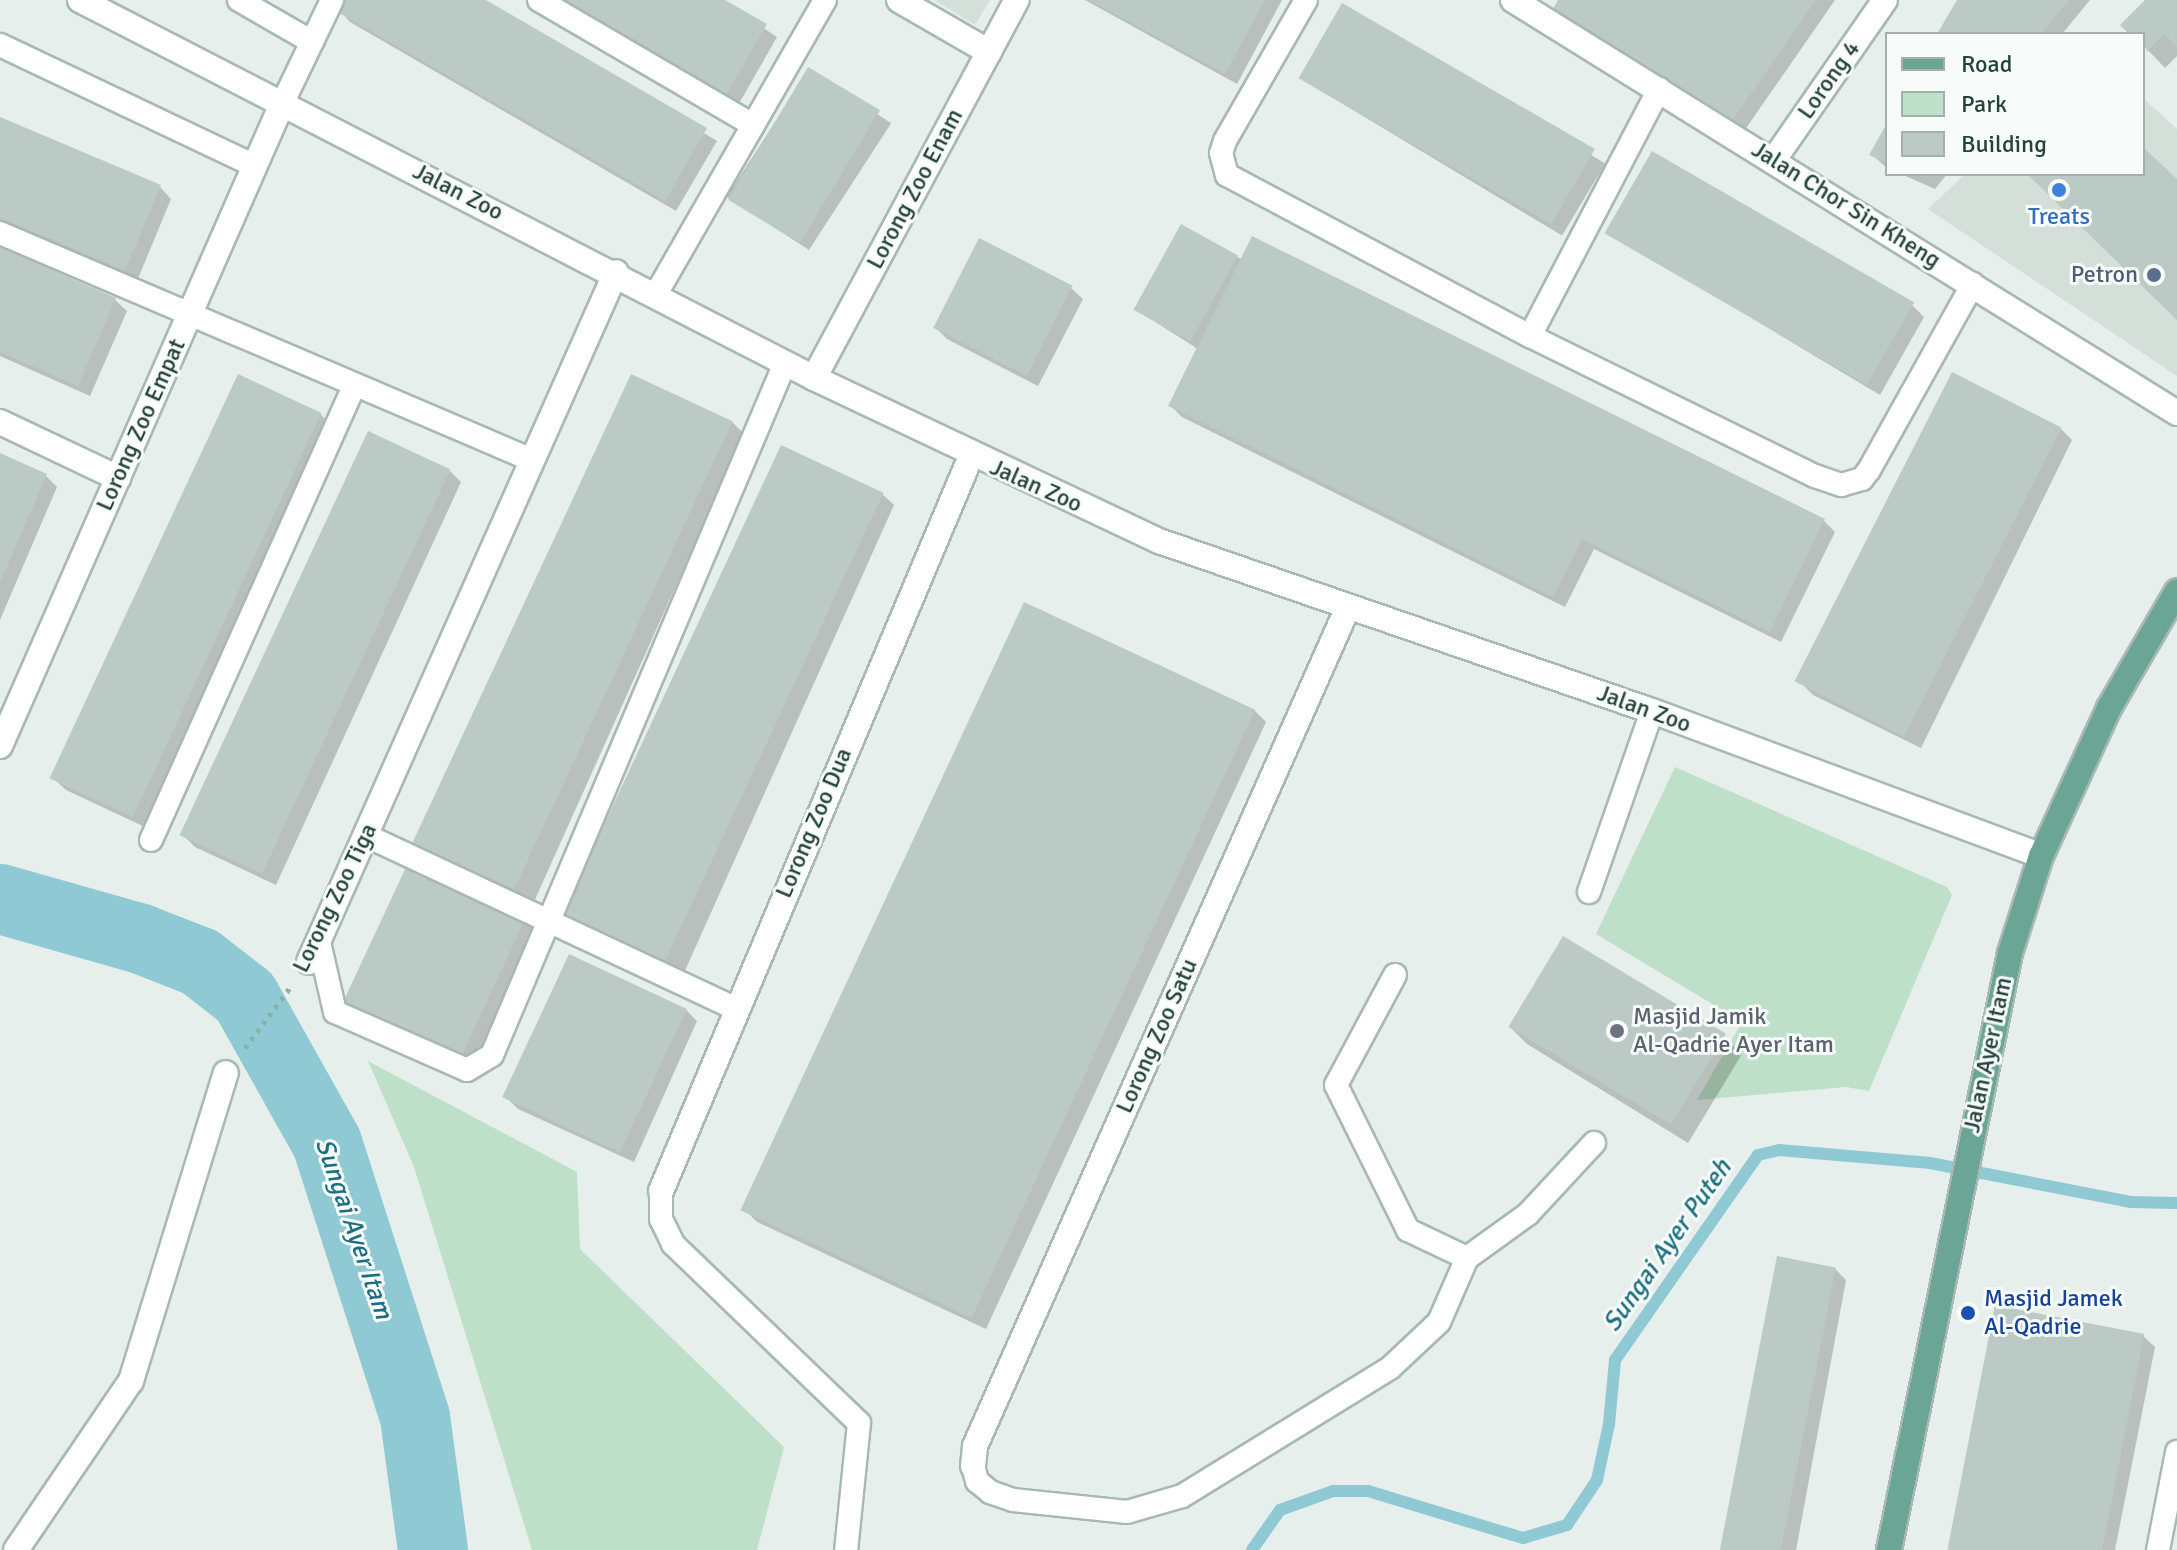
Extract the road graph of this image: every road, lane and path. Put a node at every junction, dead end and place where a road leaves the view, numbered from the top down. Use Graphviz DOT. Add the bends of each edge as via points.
graph roads {
  1 [pos="80,0"];
  2 [pos="239,0"];
  3 [pos="332,0"];
  4 [pos="539,0"];
  5 [pos="825,0"];
  6 [pos="1017,0"];
  7 [pos="1306,0"];
  8 [pos="1513,0"];
  9 [pos="1885,0"];
  10 [pos="904,1"];
  11 [pos="312,42"];
  12 [pos="0,45"];
  13 [pos="989,52"];
  14 [pos="1659,89"];
  15 [pos="282,104"];
  16 [pos="753,125"];
  17 [pos="1773,161"];
  18 [pos="255,166"];
  19 [pos="0,233"];
  20 [pos="616,272"];
  21 [pos="1973,284"];
  22 [pos="656,294"];
  23 [pos="189,317"];
  24 [pos="1530,336"];
  25 [pos="785,363"];
  26 [pos="814,378"];
  27 [pos="354,386"];
  28 [pos="2177,413"];
  29 [pos="0,422"];
  30 [pos="971,456"];
  31 [pos="532,460"];
  32 [pos="118,478"];
  33 [pos="2177,591"];
  34 [pos="1348,607"];
  35 [pos="1652,711"];
  36 [pos="0,746"];
  37 [pos="367,836"];
  38 [pos="151,840"];
  39 [pos="2041,856"];
  40 [pos="1589,892"];
  41 [pos="548,923"];
  42 [pos="314,952"];
  43 [pos="1395,975"];
  44 [pos="734,1008"];
  45 [pos="226,1073"];
  46 [pos="1594,1143"];
  47 [pos="661,1191"];
  48 [pos="1467,1258"];
  49 [pos="2177,1452"];
  50 [pos="973,1466"];
  51 [pos="16,1550"];
  52 [pos="846,1550"];
  53 [pos="1889,1550"];
  54 [pos="2158,1550"];
  1 -- 15 [label="street, Jalan Zoo"];
  2 -- 11 [label="lane"];
  3 -- 11 [label="lane"];
  4 -- 16 [label="lane"];
  5 -- 16 [label="lane"];
  6 -- 13 [label="street, Lorong Zoo Enam"];
  7 -- 24 [label="lane" via="1225,141 1221,153 1227,175"];
  8 -- 14 [label="street, Jalan Chor Sin Kheng"];
  9 -- 17 [label="street, Lorong 4"];
  10 -- 13 [label="street"];
  11 -- 15 [label="lane"];
  12 -- 18 [label="lane"];
  13 -- 26 [label="street, Lorong Zoo Enam"];
  14 -- 17 [label="street, Jalan Chor Sin Kheng"];
  14 -- 24 [label="lane"];
  15 -- 18 [label="street, Lorong Zoo Empat"];
  15 -- 20 [label="street, Jalan Zoo"];
  16 -- 22 [label="lane"];
  17 -- 21 [label="street, Jalan Chor Sin Kheng"];
  18 -- 23 [label="street, Lorong Zoo Empat"];
  19 -- 23 [label="lane"];
  20 -- 22 [label="street, Jalan Zoo"];
  20 -- 31 [label="street, Lorong Zoo Tiga"];
  21 -- 24 [label="lane" via="1869,470 1862,479 1841,485"];
  21 -- 28 [label="street, Jalan Chor Sin Kheng"];
  22 -- 25 [label="street, Jalan Zoo"];
  23 -- 27 [label="lane"];
  23 -- 32 [label="street, Lorong Zoo Empat"];
  25 -- 26 [label="street, Jalan Zoo"];
  25 -- 41 [label="lane"];
  26 -- 30 [label="street, Jalan Zoo"];
  27 -- 31 [label="lane"];
  27 -- 38 [label="lane"];
  29 -- 32 [label="street"];
  30 -- 34 [label="street, Jalan Zoo" via="1159,541"];
  30 -- 44 [label="street, Lorong Zoo Dua"];
  31 -- 37 [label="street, Lorong Zoo Tiga"];
  32 -- 36 [label="street, Lorong Zoo Empat"];
  33 -- 39 [label="main road, Jalan Ayer Itam" via="2122,683"];
  34 -- 35 [label="street, Jalan Zoo"];
  34 -- 50 [label="street, Lorong Zoo Satu" via="975,1446"];
  35 -- 39 [label="street, Jalan Zoo"];
  35 -- 40 [label="lane"];
  37 -- 41 [label="lane"];
  37 -- 42 [label="street, Lorong Zoo Tiga"];
  39 -- 53 [label="main road, Jalan Ayer Itam" via="2010,953"];
  41 -- 42 [label="lane" via="492,1055 467,1070 335,1012"];
  41 -- 44 [label="lane"];
  42 -- 45 [label="path, Lorong Zoo Tiga"];
  43 -- 48 [label="lane" via="1336,1085 1408,1230"];
  44 -- 47 [label="street, Lorong Zoo Dua"];
  45 -- 51 [label="street" via="131,1381"];
  46 -- 48 [label="lane" via="1528,1214"];
  47 -- 52 [label="lane" via="661,1219 673,1244 859,1423"];
  48 -- 50 [label="lane" via="1439,1322 1390,1368 1182,1496 1127,1512 1013,1500 977,1481"];
  49 -- 54 [label="lane"];
}
